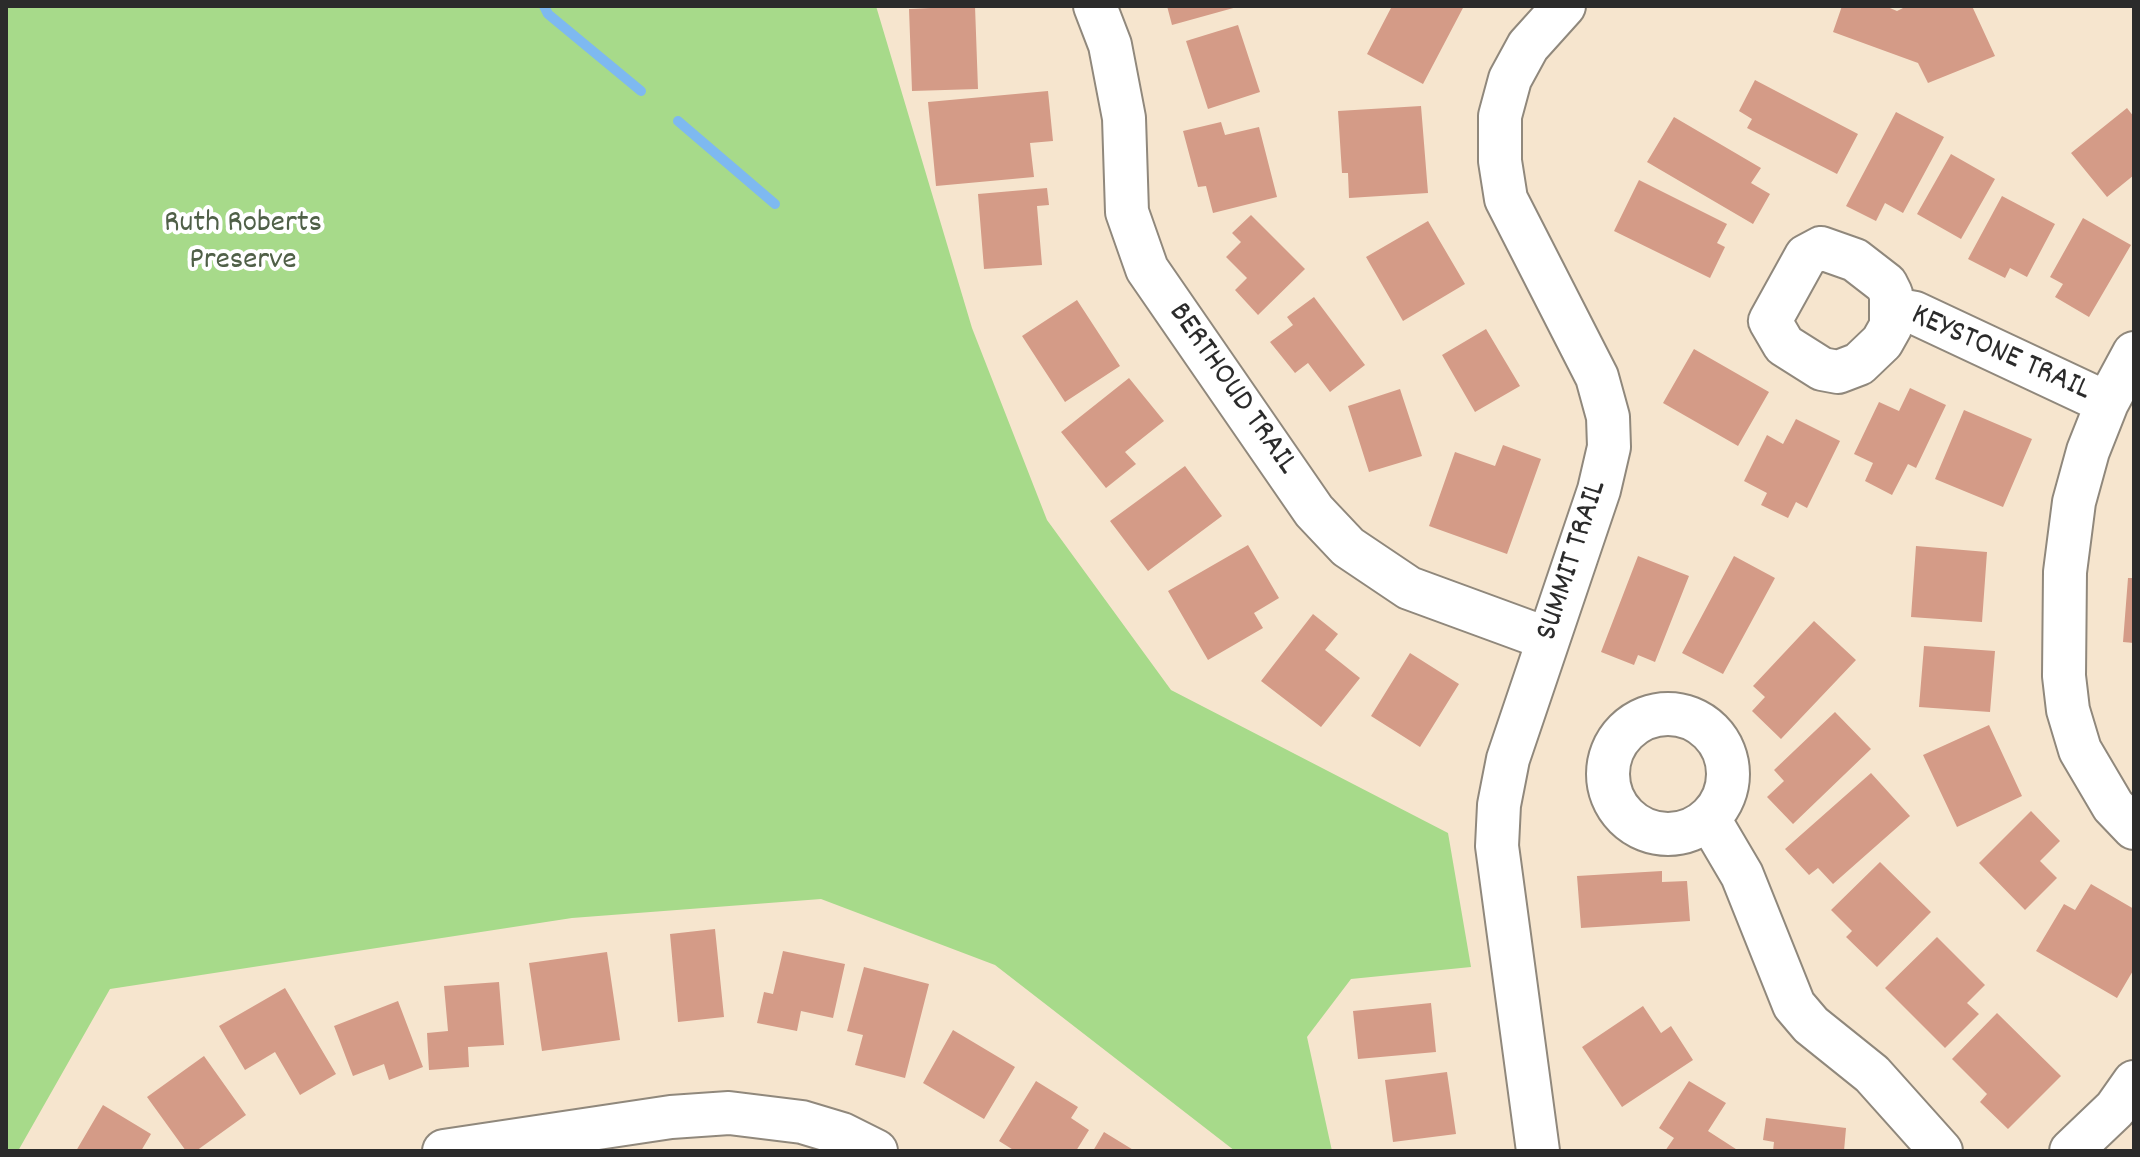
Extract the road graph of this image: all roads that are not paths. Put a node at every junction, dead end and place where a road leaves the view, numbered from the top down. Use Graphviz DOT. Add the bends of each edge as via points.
graph roads {
  1 [pos="1095,6"];
  2 [pos="1564,6"];
  3 [pos="1893,309"];
  4 [pos="2134,353"];
  5 [pos="2107,403"];
  6 [pos="1548,639"];
  7 [pos="1709,819"];
  8 [pos="2134,828"];
  9 [pos="2134,1082"];
  10 [pos="444,1151"];
  11 [pos="876,1151"];
  12 [pos="1538,1151"];
  13 [pos="1941,1151"];
  14 [pos="2071,1151"];
  1 -- 6 [label="street, BERTHOUD TRAIL" via="1110,45 1124,118 1131,231 1147,269 1314,511 1348,547 1409,588"];
  2 -- 6 [label="street, SUMMIT TRAIL" via="1528,46 1510,79 1500,116 1506,199 1597,377 1608,417 1609,447 1599,490"];
  3 -- 5 [label="street, KEYSTONE TRAIL" via="1915,313"];
  4 -- 5 [label="street"];
  5 -- 8 [label="street" via="2074,502 2065,572 2064,676 2080,750 2113,806"];
  6 -- 12 [label="street, SUMMIT TRAIL" via="1508,759 1497,846"];
  7 -- 13 [label="street" via="1742,875 1782,1014 1872,1074"];
  9 -- 14 [label="street" via="2115,1109"];
  10 -- 11 [label="street" via="729,1113 802,1122"];
}
